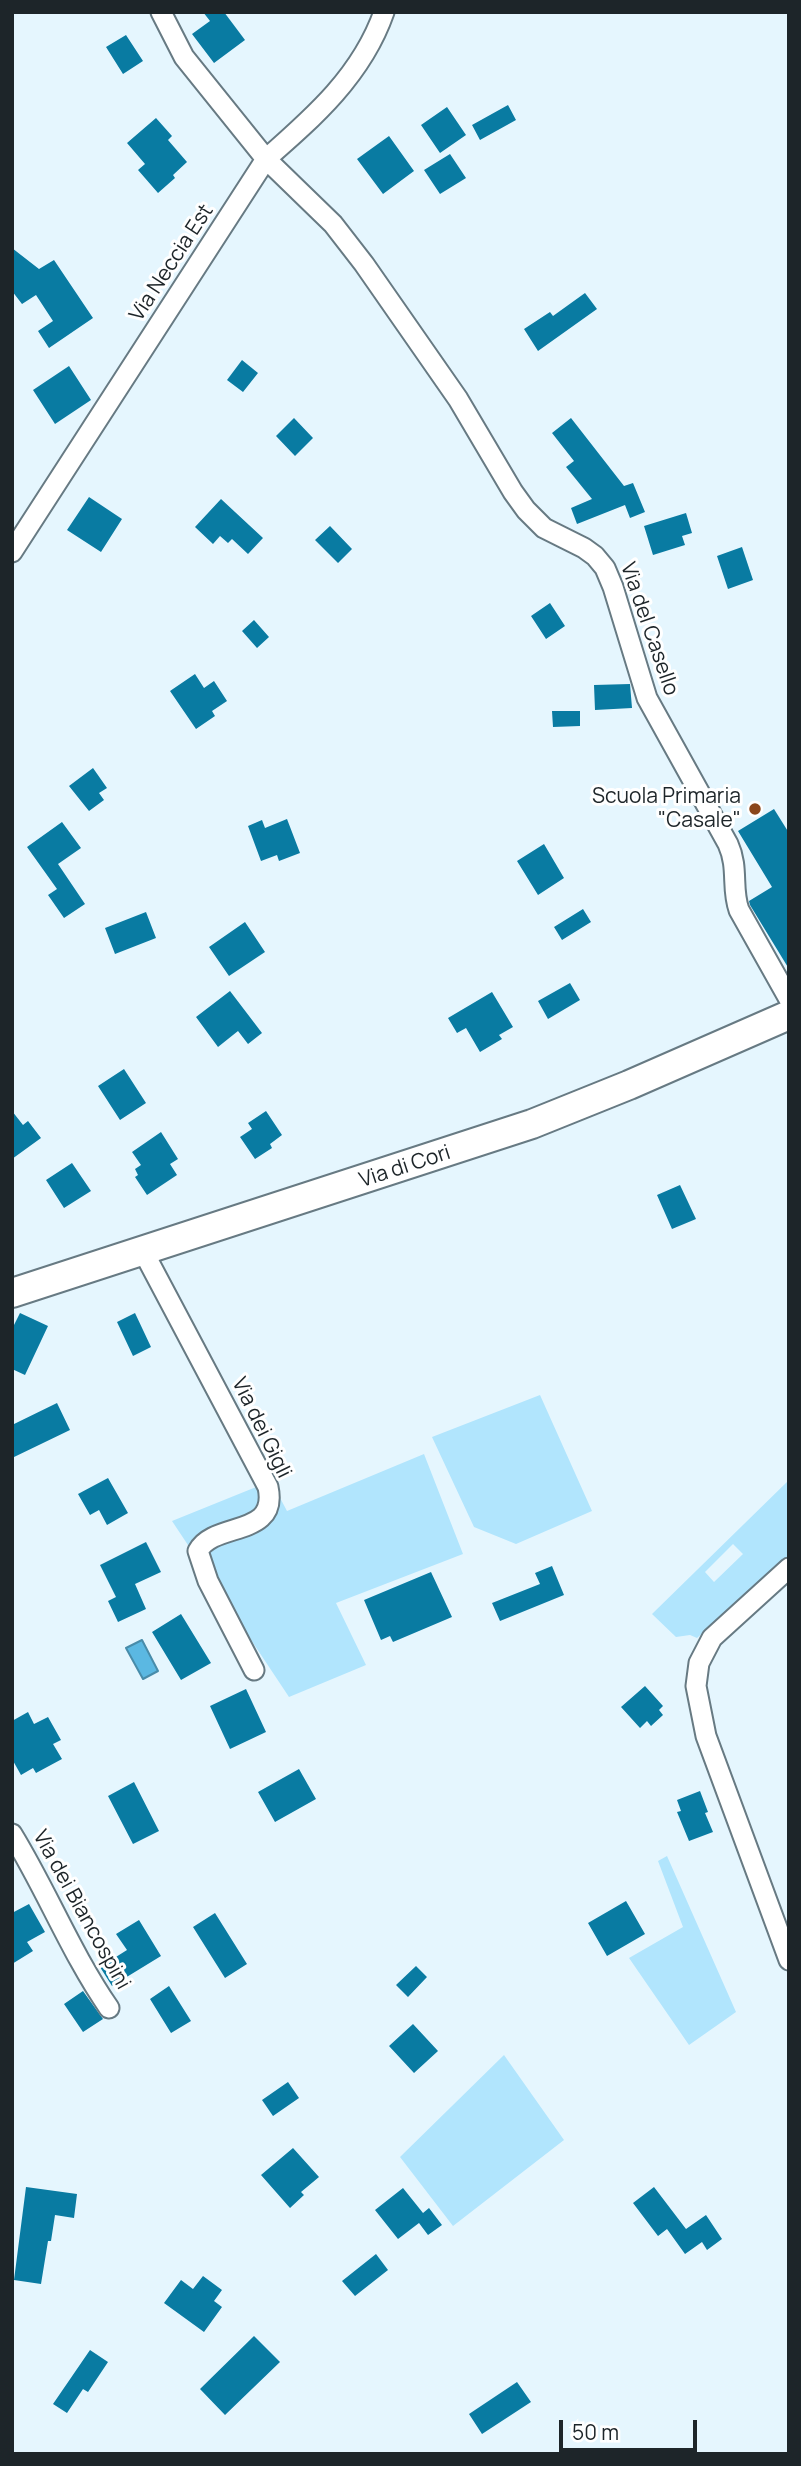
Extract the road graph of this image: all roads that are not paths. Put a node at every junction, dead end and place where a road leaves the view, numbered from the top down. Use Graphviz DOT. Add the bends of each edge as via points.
graph roads {
  1 [pos="161,12"];
  2 [pos="384,12"];
  3 [pos="266,159"];
  4 [pos="13,548"];
  5 [pos="789,999"];
  6 [pos="789,1015"];
  7 [pos="143,1251"];
  8 [pos="12,1293"];
  9 [pos="789,1568"];
  10 [pos="254,1671"];
  11 [pos="12,1834"];
  12 [pos="789,1960"];
  13 [pos="109,2008"];
  1 -- 3 [label="street, Via del Casello" via="184,57"];
  2 -- 3 [label="street, Via Neccia Est" via="368,48 344,83"];
  3 -- 4 [label="street, Via Neccia Est"];
  3 -- 5 [label="street, Via del Casello" via="327,218 358,256 458,399 526,510 544,528 589,551 605,568 643,690 730,849 739,910"];
  6 -- 7 [label="main road, Via di Cori" via="551,1117"];
  7 -- 8 [label="main road, Via di Cori"];
  7 -- 10 [label="street, Via dei Gigli" via="268,1487 270,1505 263,1516 206,1541 198,1551 208,1581"];
  9 -- 12 [label="street" via="712,1638 699,1663 696,1686 706,1737"];
  11 -- 13 [label="street, Via dei Biancospini"];
}
